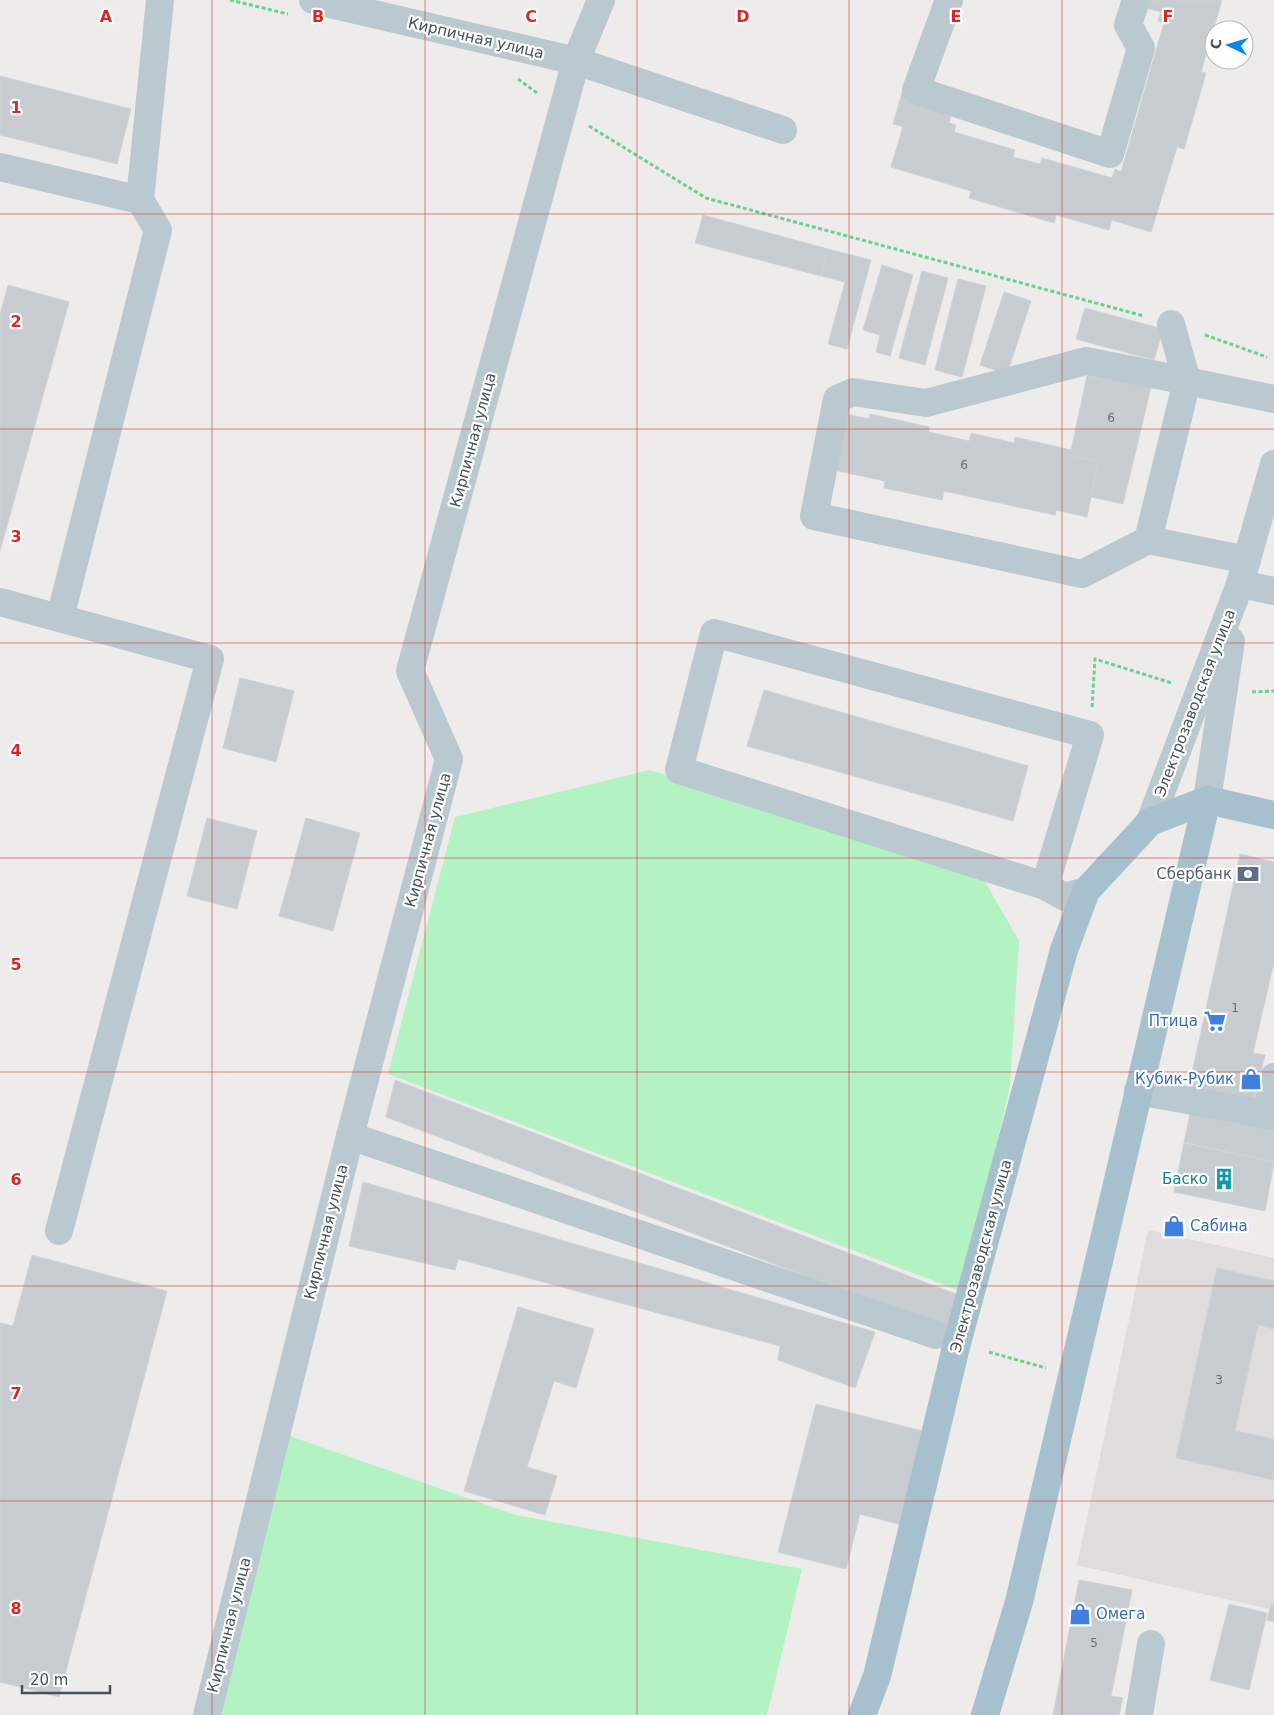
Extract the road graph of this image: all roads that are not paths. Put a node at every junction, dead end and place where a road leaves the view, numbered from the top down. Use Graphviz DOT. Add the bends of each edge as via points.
graph roads {
  1 [pos="160,0"];
  2 [pos="601,0"];
  3 [pos="948,0"];
  4 [pos="1136,0"];
  5 [pos="305,8"];
  6 [pos="576,61"];
  7 [pos="783,130"];
  8 [pos="0,167"];
  9 [pos="140,200"];
  10 [pos="1171,324"];
  11 [pos="1187,381"];
  12 [pos="1274,399"];
  13 [pos="1274,464"];
  14 [pos="1148,540"];
  15 [pos="1244,572"];
  16 [pos="1274,591"];
  17 [pos="0,602"];
  18 [pos="60,618"];
  19 [pos="1212,692"];
  20 [pos="1207,800"];
  21 [pos="1274,815"];
  22 [pos="1150,822"];
  23 [pos="1045,886"];
  24 [pos="1086,890"];
  25 [pos="1274,1077"];
  26 [pos="1138,1091"];
  27 [pos="1270,1115"];
  28 [pos="350,1136"];
  29 [pos="59,1231"];
  30 [pos="936,1335"];
  31 [pos="1152,1644"];
  32 [pos="207,1715"];
  33 [pos="862,1715"];
  34 [pos="985,1715"];
  35 [pos="1139,1715"];
  1 -- 9 [label="street"];
  2 -- 6 [label="street"];
  3 -- 4 [label="street" via="916,90 1110,154 1141,48 1128,25"];
  5 -- 6 [label="street, Кирпичная улица"];
  6 -- 7 [label="street"];
  6 -- 28 [label="street, Кирпичная улица" via="410,671 449,759"];
  8 -- 9 [label="street"];
  9 -- 18 [label="street" via="158,230"];
  10 -- 11 [label="street"];
  11 -- 12 [label="street"];
  11 -- 14 [label="street"];
  11 -- 14 [label="street" via="1086,361 926,403 853,392 837,399 814,516 1082,574"];
  13 -- 15 [label="street, Электрозаводская улица"];
  14 -- 15 [label="street"];
  15 -- 16 [label="street"];
  15 -- 19 [label="street, Электрозаводская улица"];
  17 -- 18 [label="street"];
  18 -- 29 [label="street" via="210,660"];
  19 -- 20 [label="street, Электрозаводская улица"];
  19 -- 22 [label="street, Электрозаводская улица"];
  20 -- 21 [label="main road"];
  20 -- 22 [label="main road, Электрозаводская улица"];
  20 -- 26 [label="main road, Электрозаводская улица"];
  22 -- 24 [label="main road, Электрозаводская улица"];
  23 -- 23 [label="street" via="679,770 714,633 1090,735"];
  23 -- 24 [label="street" via="1065,896"];
  24 -- 33 [label="main road, Электрозаводская улица" via="1064,950 957,1343 877,1676"];
  25 -- 27 [label="street"];
  26 -- 27 [label="street"];
  26 -- 34 [label="main road, Электрозаводская улица" via="1019,1602"];
  28 -- 30 [label="street"];
  28 -- 32 [label="street, Кирпичная улица"];
  31 -- 35 [label="street"];
}
